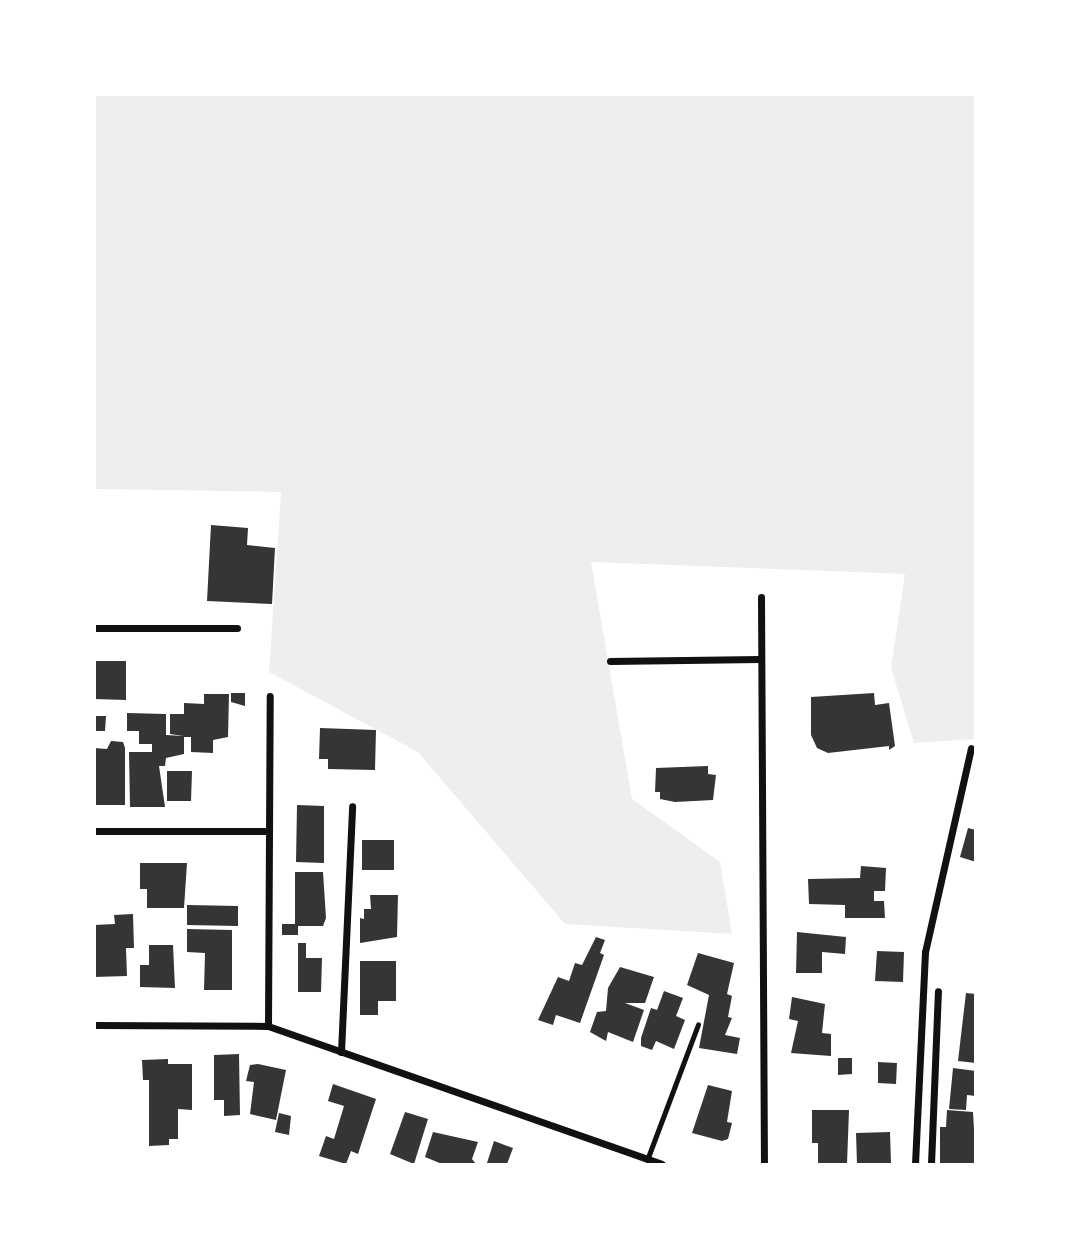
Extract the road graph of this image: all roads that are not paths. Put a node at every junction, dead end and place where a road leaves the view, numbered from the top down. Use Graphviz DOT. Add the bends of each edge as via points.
graph roads {
  1 [pos="761,597"];
  2 [pos="94,628"];
  3 [pos="237,628"];
  4 [pos="760,659"];
  5 [pos="610,661"];
  6 [pos="270,696"];
  7 [pos="971,748"];
  8 [pos="352,806"];
  9 [pos="94,831"];
  10 [pos="269,831"];
  11 [pos="938,991"];
  12 [pos="698,1024"];
  13 [pos="94,1025"];
  14 [pos="268,1026"];
  15 [pos="341,1052"];
  16 [pos="647,1160"];
  17 [pos="661,1164"];
  18 [pos="764,1164"];
  19 [pos="915,1164"];
  20 [pos="930,1164"];
  1 -- 4 [label="street"];
  2 -- 3 [label="street"];
  4 -- 5 [label="street"];
  4 -- 18 [label="street"];
  6 -- 10 [label="street"];
  7 -- 19 [label="street" via="925,952"];
  8 -- 15 [label="street"];
  9 -- 10 [label="street"];
  10 -- 14 [label="street"];
  11 -- 20 [label="street"];
  12 -- 16 [label="lane"];
  13 -- 14 [label="street"];
  14 -- 15 [label="street"];
  15 -- 16 [label="street"];
  16 -- 17 [label="street"];
}
